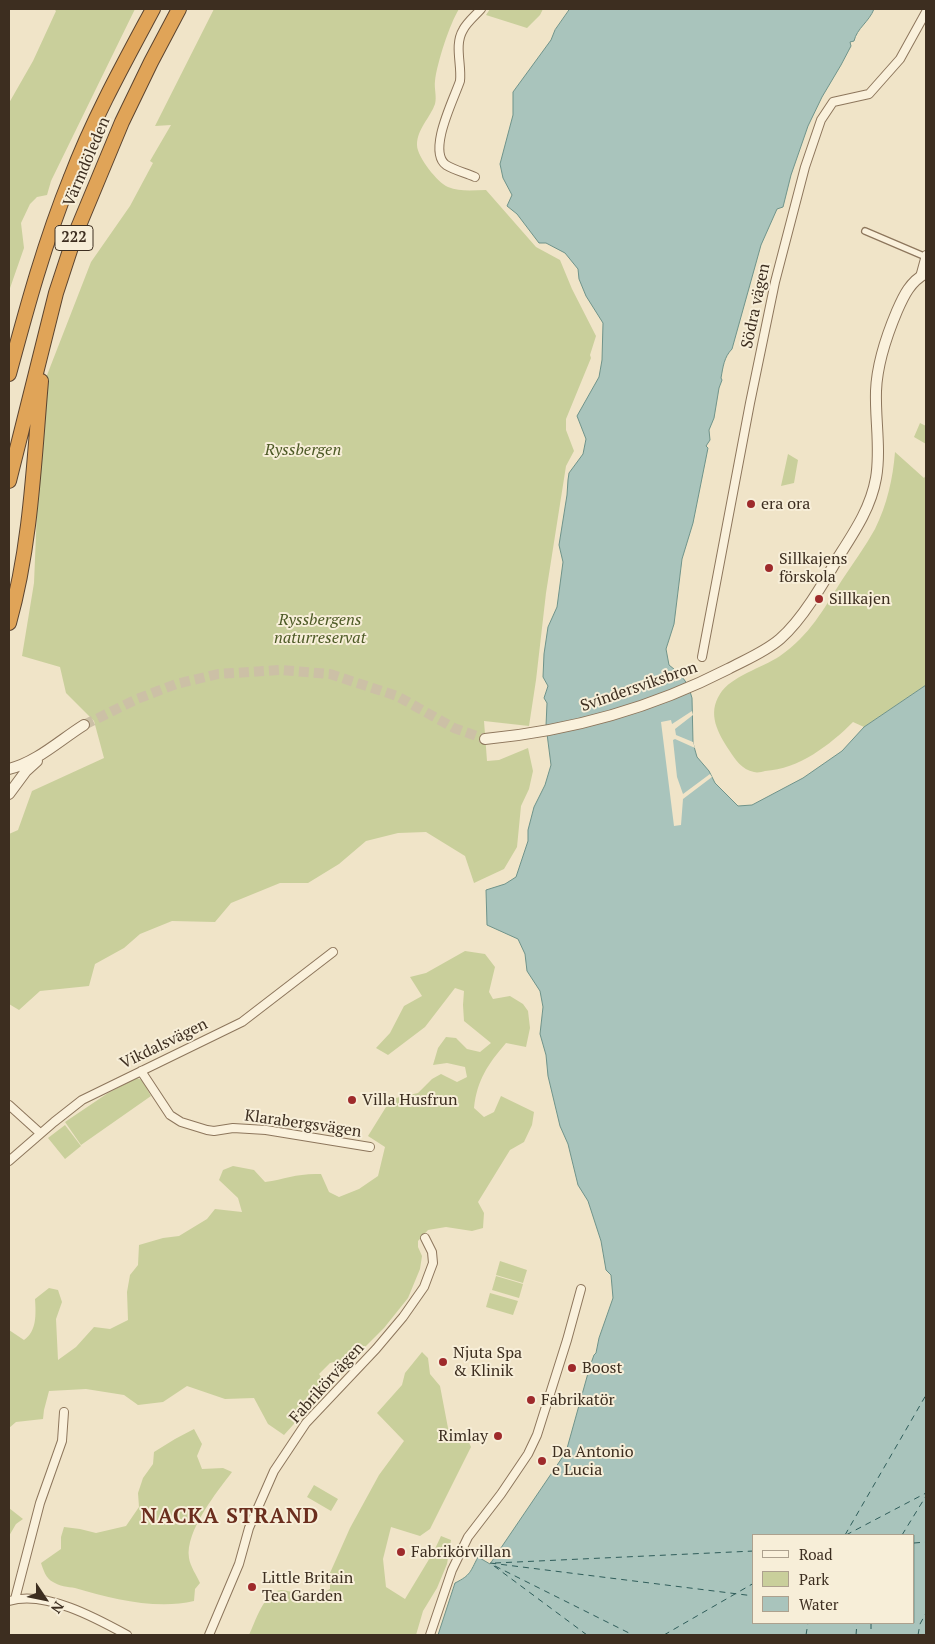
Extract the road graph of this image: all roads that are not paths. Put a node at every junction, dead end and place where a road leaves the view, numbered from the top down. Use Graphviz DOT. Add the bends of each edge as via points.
graph roads {
  1 [pos="153,9"];
  2 [pos="179,9"];
  3 [pos="481,9"];
  4 [pos="926,12"];
  5 [pos="475,177"];
  6 [pos="865,231"];
  7 [pos="926,256"];
  8 [pos="923,275"];
  9 [pos="45,338"];
  10 [pos="10,369"];
  11 [pos="9,481"];
  12 [pos="9,623"];
  13 [pos="702,657"];
  14 [pos="84,725"];
  15 [pos="485,739"];
  16 [pos="50,748"];
  17 [pos="9,769"];
  18 [pos="9,794"];
  19 [pos="333,952"];
  20 [pos="141,1071"];
  21 [pos="9,1105"];
  22 [pos="40,1133"];
  23 [pos="370,1147"];
  24 [pos="9,1161"];
  25 [pos="425,1238"];
  26 [pos="580,1289"];
  27 [pos="64,1412"];
  28 [pos="12,1600"];
  29 [pos="126,1635"];
  30 [pos="209,1635"];
  31 [pos="430,1635"];
  1 -- 10 [label="highway, Värmdöleden / 222" via="71,176"];
  2 -- 9 [label="highway, Värmdöleden / 222" via="150,62 75,235"];
  3 -- 5 [label="street" via="466,25 459,39 460,81 438,145 445,165"];
  4 -- 13 [label="street, Södra vägen" via="900,59 869,94 833,102 821,120 808,157 775,282"];
  6 -- 7 [label="street"];
  7 -- 8 [label="street"];
  8 -- 15 [label="street, Svindersviksbron" via="903,296 879,361 876,391 878,453 870,504 826,578 780,640 692,687 620,712 521,736"];
  9 -- 11 [label="highway, Värmdöleden / 222"];
  9 -- 12 [label="highway" via="26,532"];
  14 -- 16 [label="street"];
  16 -- 17 [label="street"];
  16 -- 18 [label="street" via="26,771"];
  19 -- 20 [label="street, Vikdalsvägen" via="242,1022"];
  20 -- 22 [label="street, Vikdalsvägen" via="82,1100"];
  20 -- 23 [label="street, Klarabergsvägen" via="170,1115 181,1122 214,1131 233,1128 266,1130"];
  21 -- 22 [label="street"];
  22 -- 24 [label="street, Vikdalsvägen"];
  25 -- 30 [label="street, Fabrikörvägen" via="433,1263 424,1287 376,1349 306,1422 274,1471"];
  26 -- 31 [label="street" via="537,1435 501,1494 468,1537 452,1570"];
  27 -- 28 [label="street" via="62,1441"];
  28 -- 29 [label="street" via="35,1599 60,1605"];
}
